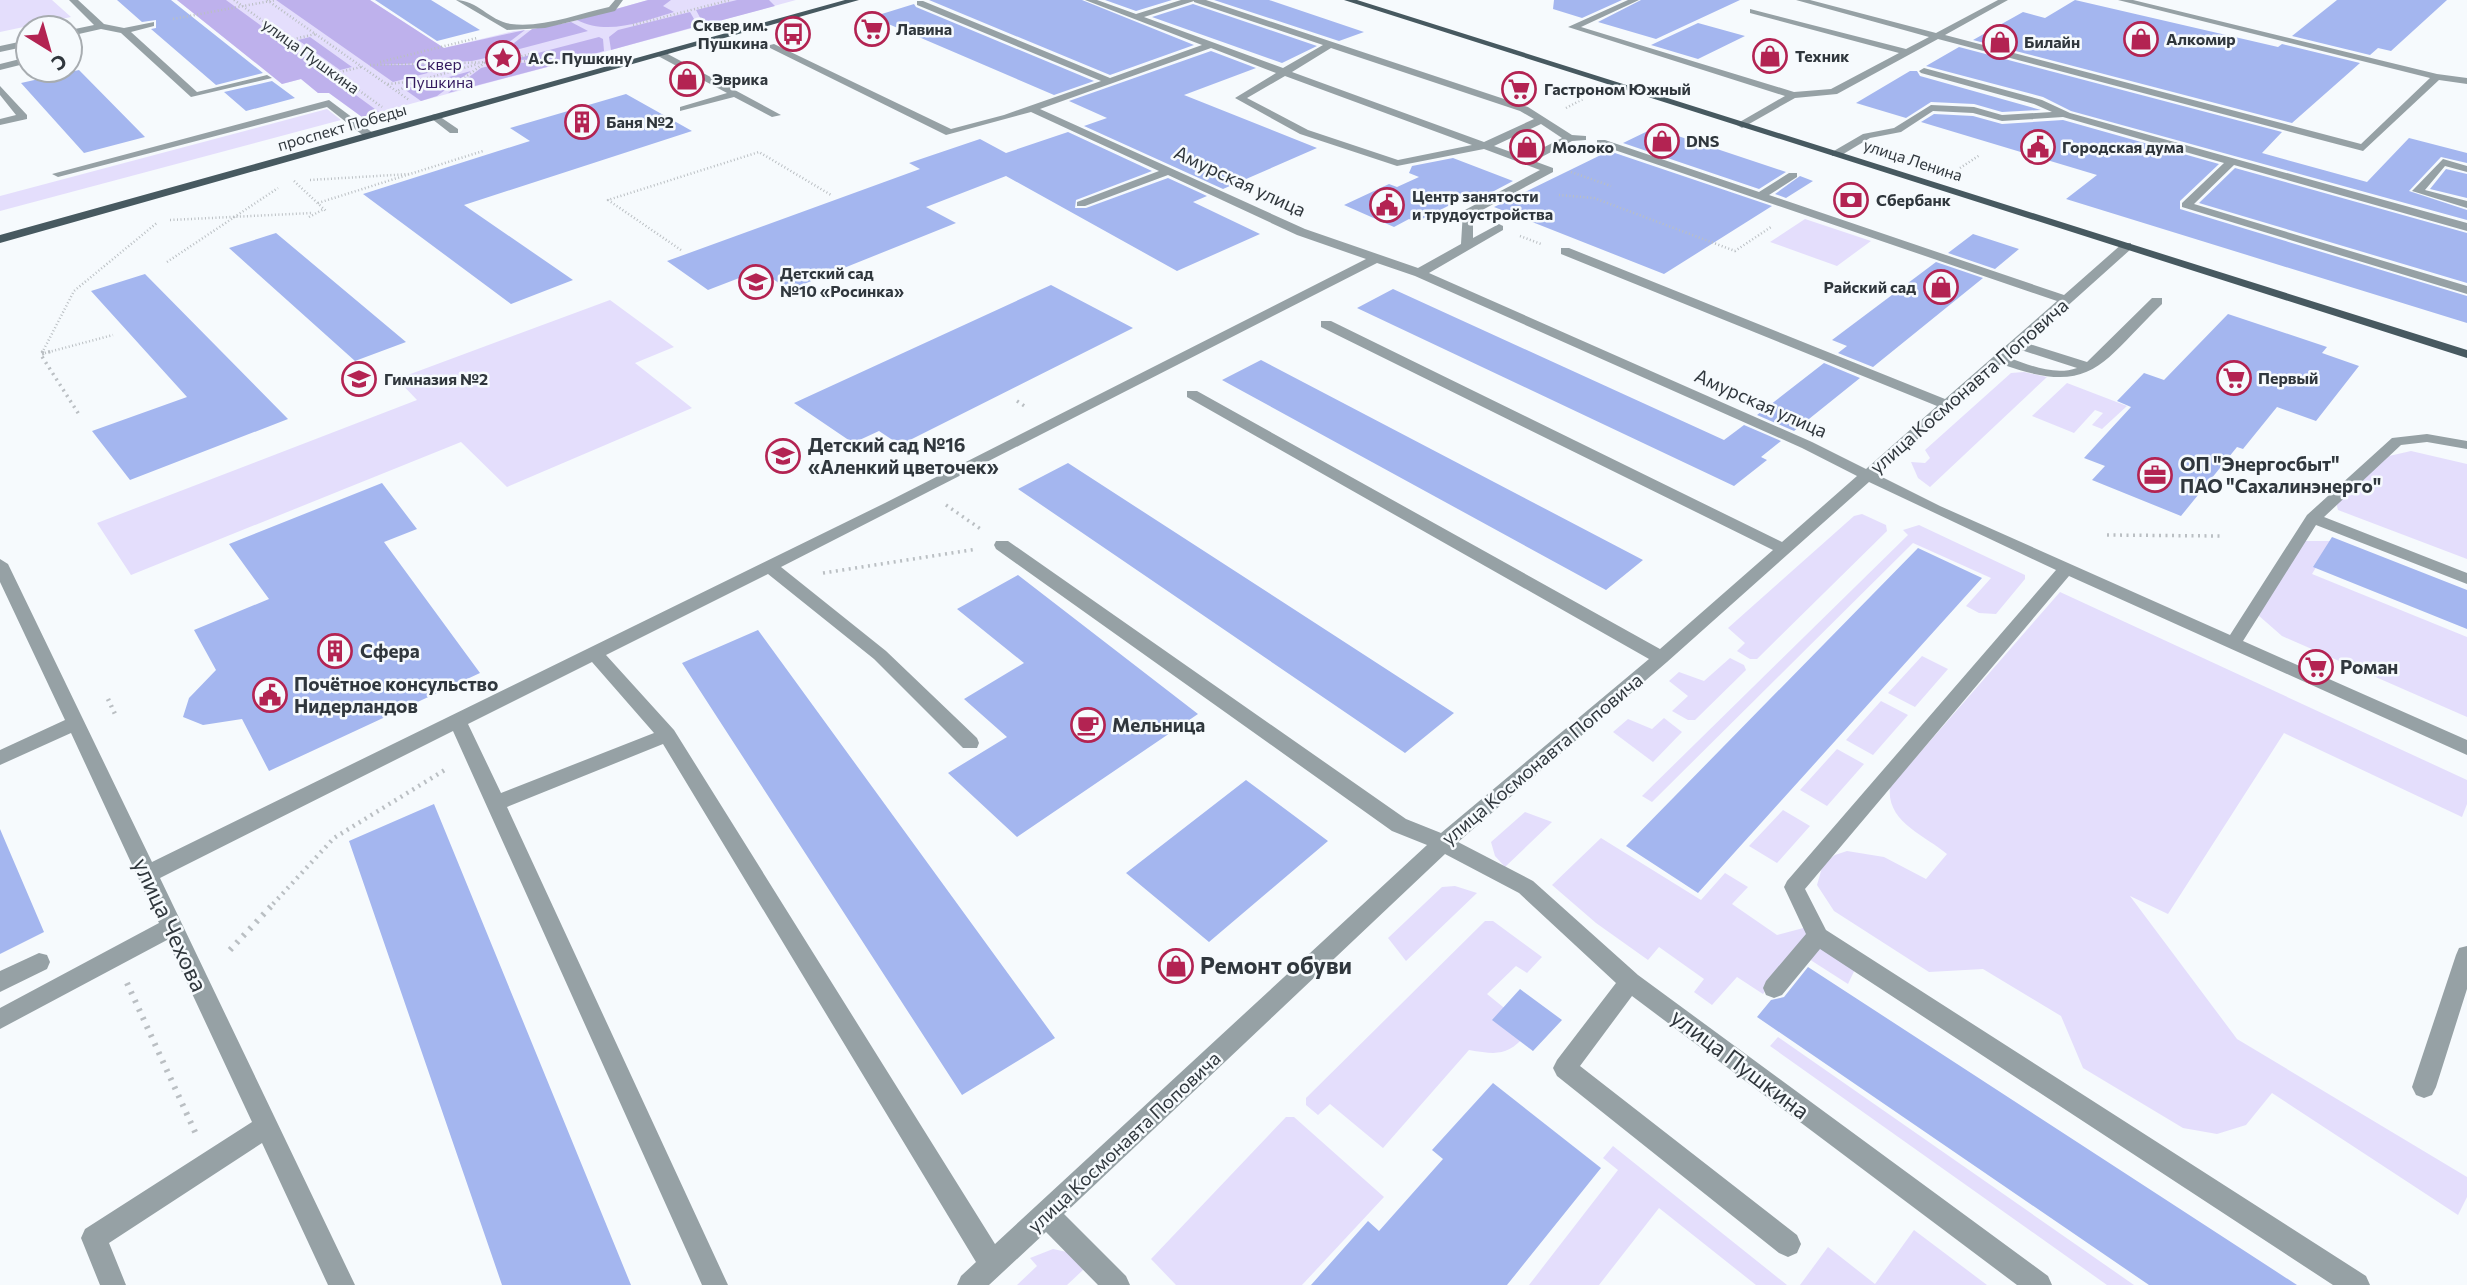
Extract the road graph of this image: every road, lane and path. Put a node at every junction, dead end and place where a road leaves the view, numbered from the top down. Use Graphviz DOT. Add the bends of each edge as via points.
graph roads {
  1 [pos="73,0"];
  2 [pos="234,0"];
  3 [pos="276,0"];
  4 [pos="460,0"];
  5 [pos="619,0"];
  6 [pos="730,0"];
  7 [pos="851,0"];
  8 [pos="1089,0"];
  9 [pos="1190,0"];
  10 [pos="1197,0"];
  11 [pos="1353,0"];
  12 [pos="1635,0"];
  13 [pos="1800,0"];
  14 [pos="2004,0"];
  15 [pos="2122,0"];
  16 [pos="268,1"];
  17 [pos="920,3"];
  18 [pos="244,7"];
  19 [pos="1753,11"];
  20 [pos="1136,17"];
  21 [pos="151,24"];
  22 [pos="101,26"];
  23 [pos="534,26"];
  24 [pos="507,27"];
  25 [pos="625,27"];
  26 [pos="84,30"];
  27 [pos="124,31"];
  28 [pos="315,34"];
  29 [pos="1935,36"];
  30 [pos="289,40"];
  31 [pos="771,46"];
  32 [pos="1208,46"];
  33 [pos="1328,46"];
  34 [pos="1906,52"];
  35 [pos="661,54"];
  36 [pos="540,61"];
  37 [pos="486,62"];
  38 [pos="370,65"];
  39 [pos="362,66"];
  40 [pos="1924,71"];
  41 [pos="1281,72"];
  42 [pos="335,73"];
  43 [pos="2437,77"];
  44 [pos="267,78"];
  45 [pos="417,81"];
  46 [pos="1110,81"];
  47 [pos="2467,81"];
  48 [pos="386,84"];
  49 [pos="0,89"];
  50 [pos="397,91"];
  51 [pos="448,91"];
  52 [pos="736,93"];
  53 [pos="1793,95"];
  54 [pos="416,104"];
  55 [pos="684,109"];
  56 [pos="1032,109"];
  57 [pos="388,112"];
  58 [pos="776,115"];
  59 [pos="2066,115"];
  60 [pos="436,117"];
  61 [pos="1543,119"];
  62 [pos="0,122"];
  63 [pos="1742,124"];
  64 [pos="454,131"];
  65 [pos="369,135"];
  66 [pos="1570,138"];
  67 [pos="1582,138"];
  68 [pos="1601,142"];
  69 [pos="1485,146"];
  70 [pos="483,152"];
  71 [pos="1836,154"];
  72 [pos="1980,155"];
  73 [pos="1526,161"];
  74 [pos="2232,161"];
  75 [pos="1960,168"];
  76 [pos="2467,169"];
  77 [pos="1549,170"];
  78 [pos="1169,171"];
  79 [pos="58,174"];
  80 [pos="410,174"];
  81 [pos="1793,175"];
  82 [pos="294,181"];
  83 [pos="1612,186"];
  84 [pos="1510,190"];
  85 [pos="831,195"];
  86 [pos="1760,196"];
  87 [pos="318,203"];
  88 [pos="1081,204"];
  89 [pos="2467,205"];
  90 [pos="1798,209"];
  91 [pos="312,213"];
  92 [pos="236,216"];
  93 [pos="309,217"];
  94 [pos="1499,228"];
  95 [pos="2467,228"];
  96 [pos="0,239"];
  97 [pos="1467,246"];
  98 [pos="2127,246"];
  99 [pos="681,250"];
  100 [pos="1565,251"];
  101 [pos="1377,258"];
  102 [pos="167,262"];
  103 [pos="1419,273"];
  104 [pos="2467,290"];
  105 [pos="2066,300"];
  106 [pos="2157,301"];
  107 [pos="1326,324"];
  108 [pos="113,335"];
  109 [pos="2017,344"];
  110 [pos="2467,354"];
  111 [pos="41,355"];
  112 [pos="1999,359"];
  113 [pos="2089,367"];
  114 [pos="1192,394"];
  115 [pos="1947,405"];
  116 [pos="80,416"];
  117 [pos="2467,445"];
  118 [pos="1867,475"];
  119 [pos="925,489"];
  120 [pos="2313,518"];
  121 [pos="2107,535"];
  122 [pos="2220,536"];
  123 [pos="1002,545"];
  124 [pos="1783,549"];
  125 [pos="0,564"];
  126 [pos="770,567"];
  127 [pos="2067,568"];
  128 [pos="785,578"];
  129 [pos="2467,579"];
  130 [pos="2233,643"];
  131 [pos="594,653"];
  132 [pos="1661,658"];
  133 [pos="108,699"];
  134 [pos="115,715"];
  135 [pos="457,721"];
  136 [pos="77,722"];
  137 [pos="667,735"];
  138 [pos="970,743"];
  139 [pos="2467,748"];
  140 [pos="472,753"];
  141 [pos="0,758"];
  142 [pos="496,803"];
  143 [pos="1443,843"];
  144 [pos="146,875"];
  145 [pos="171,927"];
  146 [pos="1818,936"];
  147 [pos="230,950"];
  148 [pos="2467,955"];
  149 [pos="116,957"];
  150 [pos="39,962"];
  151 [pos="0,982"];
  152 [pos="1630,982"];
  153 [pos="1774,988"];
  154 [pos="0,1019"];
  155 [pos="2424,1087"];
  156 [pos="267,1126"];
  157 [pos="194,1173"];
  158 [pos="1047,1214"];
  159 [pos="1788,1244"];
  160 [pos="992,1264"];
  161 [pos="113,1285"];
  162 [pos="342,1285"];
  163 [pos="715,1285"];
  164 [pos="970,1285"];
  165 [pos="1117,1285"];
  166 [pos="2039,1285"];
  167 [pos="2357,1285"];
  1 -- 22 [label="street"];
  2 -- 18 [label="path, улица Пушкина"];
  3 -- 16 [label="path"];
  4 -- 24 [label="street"];
  5 -- 23 [label="street" via="612,9"];
  6 -- 25 [label="path"];
  7 -- 35 [label="main road, проспект Победы"];
  8 -- 20 [label="street"];
  9 -- 20 [label="street"];
  10 -- 33 [label="street"];
  11 -- 63 [label="main road, улица Ленина"];
  12 -- 53 [label="street" via="1573,27"];
  13 -- 29 [label="street"];
  14 -- 29 [label="street"];
  15 -- 43 [label="street"];
  16 -- 18 [label="path"];
  16 -- 28 [label="path, улица Пушкина"];
  17 -- 46 [label="street"];
  18 -- 21 [label="path"];
  18 -- 30 [label="path, улица Пушкина"];
  19 -- 34 [label="street"];
  20 -- 32 [label="street"];
  21 -- 27 [label="street"];
  22 -- 26 [label="street"];
  22 -- 27 [label="street"];
  23 -- 24 [label="street"];
  23 -- 37 [label="path"];
  24 -- 38 [label="path"];
  27 -- 44 [label="street" via="195,95"];
  28 -- 30 [label="path"];
  28 -- 39 [label="path, улица Пушкина"];
  29 -- 34 [label="street"];
  29 -- 43 [label="street" via="2363,148"];
  30 -- 42 [label="path, улица Пушкина"];
  31 -- 56 [label="street" via="950,133"];
  32 -- 41 [label="street"];
  32 -- 46 [label="street"];
  33 -- 41 [label="street"];
  33 -- 61 [label="street" via="1437,78"];
  34 -- 53 [label="street" via="1833,92"];
  35 -- 52 [label="street"];
  35 -- 60 [label="main road, проспект Победы"];
  36 -- 37 [label="path"];
  37 -- 38 [label="path"];
  37 -- 45 [label="path"];
  37 -- 51 [label="path"];
  38 -- 39 [label="path"];
  39 -- 42 [label="path"];
  39 -- 48 [label="path, улица Пушкина"];
  40 -- 59 [label="street" via="2038,102"];
  41 -- 69 [label="street"];
  41 -- 69 [label="street" via="1240,98 1304,132 1397,163"];
  42 -- 57 [label="path, улица Пушкина"];
  43 -- 47 [label="street"];
  45 -- 48 [label="path"];
  45 -- 50 [label="path"];
  46 -- 56 [label="street"];
  48 -- 50 [label="path, улица Пушкина"];
  49 -- 62 [label="street" via="23,117"];
  50 -- 54 [label="path, улица Пушкина"];
  52 -- 55 [label="street"];
  52 -- 58 [label="street"];
  53 -- 63 [label="street"];
  56 -- 78 [label="street, Амурская улица"];
  59 -- 71 [label="street" via="2002,118 1974,110 1931,108 1897,130 1867,136"];
  59 -- 74 [label="street"];
  60 -- 64 [label="street"];
  60 -- 65 [label="main road, проспект Победы"];
  61 -- 66 [label="street"];
  61 -- 69 [label="street"];
  63 -- 71 [label="main road, улица Ленина"];
  65 -- 79 [label="street" via="329,103"];
  65 -- 96 [label="main road, проспект Победы"];
  66 -- 67 [label="street"];
  66 -- 73 [label="street"];
  68 -- 86 [label="street"];
  69 -- 73 [label="street"];
  70 -- 80 [label="path"];
  71 -- 98 [label="main road, улица Ленина"];
  72 -- 75 [label="path"];
  73 -- 77 [label="street"];
  74 -- 95 [label="street"];
  74 -- 104 [label="street" via="2186,205"];
  76 -- 89 [label="street" via="2443,162 2418,191"];
  77 -- 83 [label="path" via="1569,171"];
  77 -- 84 [label="street"];
  78 -- 88 [label="street"];
  78 -- 101 [label="street, Амурская улица" via="1301,232"];
  80 -- 82 [label="path"];
  80 -- 87 [label="path"];
  81 -- 86 [label="street"];
  82 -- 87 [label="path"];
  82 -- 92 [label="path"];
  84 -- 90 [label="path" via="1594,198 1735,251"];
  84 -- 97 [label="street" via="1467,213"];
  85 -- 99 [label="path" via="759,152 608,200"];
  86 -- 90 [label="street"];
  87 -- 91 [label="path" via="325,210"];
  90 -- 105 [label="street"];
  91 -- 92 [label="path"];
  91 -- 93 [label="path"];
  92 -- 102 [label="path"];
  92 -- 111 [label="path" via="160,220 74,291"];
  94 -- 97 [label="street"];
  94 -- 100 [label="path"];
  97 -- 103 [label="street"];
  98 -- 105 [label="street, улица Космонавта Поповича"];
  98 -- 110 [label="main road, улица Ленина"];
  100 -- 115 [label="street"];
  101 -- 103 [label="street, Амурская улица"];
  101 -- 119 [label="street"];
  103 -- 118 [label="street, Амурская улица"];
  105 -- 109 [label="street, улица Космонавта Поповича"];
  106 -- 113 [label="street"];
  107 -- 124 [label="street"];
  108 -- 111 [label="path"];
  109 -- 112 [label="street, улица Космонавта Поповича"];
  109 -- 113 [label="street"];
  111 -- 116 [label="path"];
  112 -- 113 [label="street" via="2063,376"];
  112 -- 115 [label="street, улица Космонавта Поповича"];
  114 -- 132 [label="street"];
  115 -- 118 [label="street, улица Космонавта Поповича"];
  117 -- 120 [label="street" via="2427,438 2397,441"];
  118 -- 124 [label="street, улица Космонавта Поповича"];
  118 -- 127 [label="street, Амурская улица"];
  119 -- 123 [label="path"];
  119 -- 126 [label="street"];
  120 -- 129 [label="street"];
  120 -- 130 [label="street"];
  121 -- 122 [label="path"];
  123 -- 128 [label="path"];
  123 -- 143 [label="street, улица Пушкина" via="1399,825"];
  124 -- 132 [label="street, улица Космонавта Поповича"];
  125 -- 136 [label="street, улица Чехова"];
  126 -- 128 [label="street"];
  126 -- 131 [label="street"];
  127 -- 130 [label="street, Амурская улица"];
  127 -- 146 [label="street" via="1794,887"];
  128 -- 138 [label="street" via="880,655"];
  130 -- 139 [label="street, Амурская улица"];
  131 -- 135 [label="street"];
  131 -- 137 [label="street"];
  132 -- 143 [label="street, улица Космонавта Поповича"];
  133 -- 134 [label="path"];
  135 -- 140 [label="street"];
  135 -- 144 [label="street"];
  136 -- 141 [label="street"];
  136 -- 144 [label="street, улица Чехова"];
  137 -- 142 [label="street"];
  137 -- 160 [label="street"];
  140 -- 142 [label="street"];
  140 -- 147 [label="path" via="334,838"];
  142 -- 163 [label="street"];
  143 -- 152 [label="street, улица Пушкина" via="1526,887"];
  143 -- 158 [label="street, улица Космонавта Поповича"];
  144 -- 145 [label="street, улица Чехова"];
  145 -- 149 [label="street"];
  145 -- 156 [label="street, улица Чехова"];
  146 -- 153 [label="street"];
  146 -- 167 [label="street"];
  148 -- 155 [label="street"];
  149 -- 154 [label="street"];
  149 -- 157 [label="path" via="201,1144"];
  150 -- 151 [label="street"];
  152 -- 159 [label="street" via="1566,1068"];
  152 -- 166 [label="street, улица Пушкина"];
  156 -- 157 [label="street"];
  156 -- 162 [label="street, улица Чехова"];
  157 -- 161 [label="street" via="94,1238"];
  158 -- 160 [label="street, улица Космонавта Поповича"];
  158 -- 165 [label="street"];
  160 -- 164 [label="street, улица Космонавта Поповича"];
}
